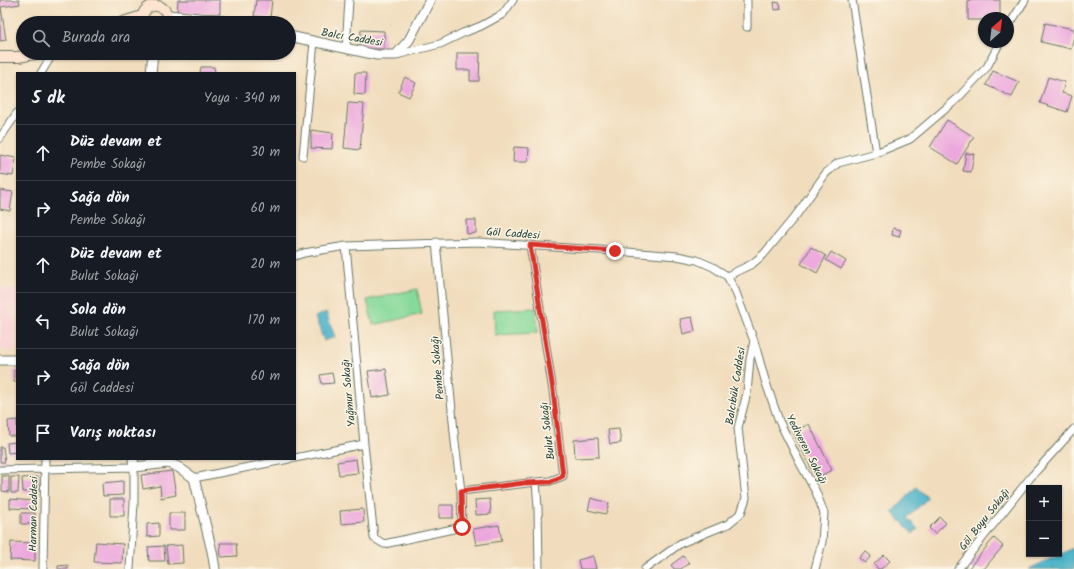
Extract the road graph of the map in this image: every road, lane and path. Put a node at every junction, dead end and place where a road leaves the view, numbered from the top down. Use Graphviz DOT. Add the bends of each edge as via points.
graph roads {
  1 [pos="350,0"];
  2 [pos="430,0"];
  3 [pos="513,0"];
  4 [pos="747,0"];
  5 [pos="852,0"];
  6 [pos="1025,0"];
  7 [pos="161,3"];
  8 [pos="143,16"];
  9 [pos="167,16"];
  10 [pos="1014,17"];
  11 [pos="747,27"];
  12 [pos="296,38"];
  13 [pos="314,42"];
  14 [pos="346,48"];
  15 [pos="997,48"];
  16 [pos="396,54"];
  17 [pos="16,55"];
  18 [pos="0,57"];
  19 [pos="49,60"];
  20 [pos="152,60"];
  21 [pos="42,72"];
  22 [pos="151,72"];
  23 [pos="16,114"];
  24 [pos="0,138"];
  25 [pos="876,153"];
  26 [pos="303,156"];
  27 [pos="436,242"];
  28 [pos="530,245"];
  29 [pos="346,246"];
  30 [pos="296,256"];
  31 [pos="727,276"];
  32 [pos="754,341"];
  33 [pos="0,360"];
  34 [pos="16,360"];
  35 [pos="1074,429"];
  36 [pos="364,444"];
  37 [pos="296,458"];
  38 [pos="45,460"];
  39 [pos="284,460"];
  40 [pos="134,463"];
  41 [pos="45,469"];
  42 [pos="0,470"];
  43 [pos="194,478"];
  44 [pos="536,482"];
  45 [pos="461,491"];
  46 [pos="462,527"];
  47 [pos="43,569"];
  48 [pos="130,569"];
  49 [pos="215,569"];
  50 [pos="539,569"];
  51 [pos="645,569"];
  52 [pos="815,569"];
  53 [pos="958,569"];
  1 -- 14 [label="street"];
  2 -- 16 [label="street, Balcı Caddesi" via="409,40"];
  3 -- 16 [label="street" via="503,14 481,26 440,44"];
  4 -- 11 [label="street"];
  5 -- 25 [label="street"];
  6 -- 10 [label="street"];
  7 -- 8 [label="main road" via="149,7"];
  7 -- 9 [label="main road"];
  12 -- 13 [label="street, Balcı Caddesi"];
  13 -- 14 [label="street, Balcı Caddesi"];
  13 -- 26 [label="street"];
  14 -- 16 [label="street, Balcı Caddesi" via="377,55"];
  15 -- 25 [label="street" via="988,67 957,99 910,139"];
  17 -- 18 [label="main road"];
  19 -- 21 [label="street"];
  20 -- 22 [label="street"];
  23 -- 24 [label="street"];
  25 -- 31 [label="street" via="838,163 826,173 764,254 752,264"];
  27 -- 28 [label="street, Göl Caddesi"];
  27 -- 29 [label="street, Göl Caddesi"];
  27 -- 45 [label="street, Pembe Sokağı"];
  28 -- 31 [label="street, Göl Caddesi" via="677,256 698,260"];
  28 -- 44 [label="street, Bulut Sokağı" via="553,390 563,476 550,482"];
  29 -- 30 [label="street, Göl Caddesi"];
  29 -- 36 [label="street, Yağmur Sokağı"];
  31 -- 32 [label="street, Balcıbük Caddesi" via="735,290"];
  32 -- 51 [label="street, Balcıbük Caddesi" via="747,393 738,428 746,498 741,513 728,524 681,543"];
  32 -- 52 [label="street, Yediveren Sokağı" via="779,421 816,492 824,513 822,542"];
  33 -- 34 [label="street"];
  35 -- 53 [label="street, Göl Boyu Sokağı" via="1030,478"];
  36 -- 37 [label="street"];
  36 -- 46 [label="street, Yağmur Sokağı" via="374,538 384,544"];
  38 -- 41 [label="street, Harman Caddesi"];
  39 -- 43 [label="street"];
  40 -- 41 [label="street"];
  40 -- 43 [label="street" via="168,463"];
  40 -- 48 [label="street"];
  41 -- 42 [label="street"];
  41 -- 47 [label="street, Harman Caddesi"];
  43 -- 49 [label="street"];
  44 -- 45 [label="street"];
  44 -- 50 [label="street"];
  45 -- 46 [label="street, Pembe Sokağı"];
}
